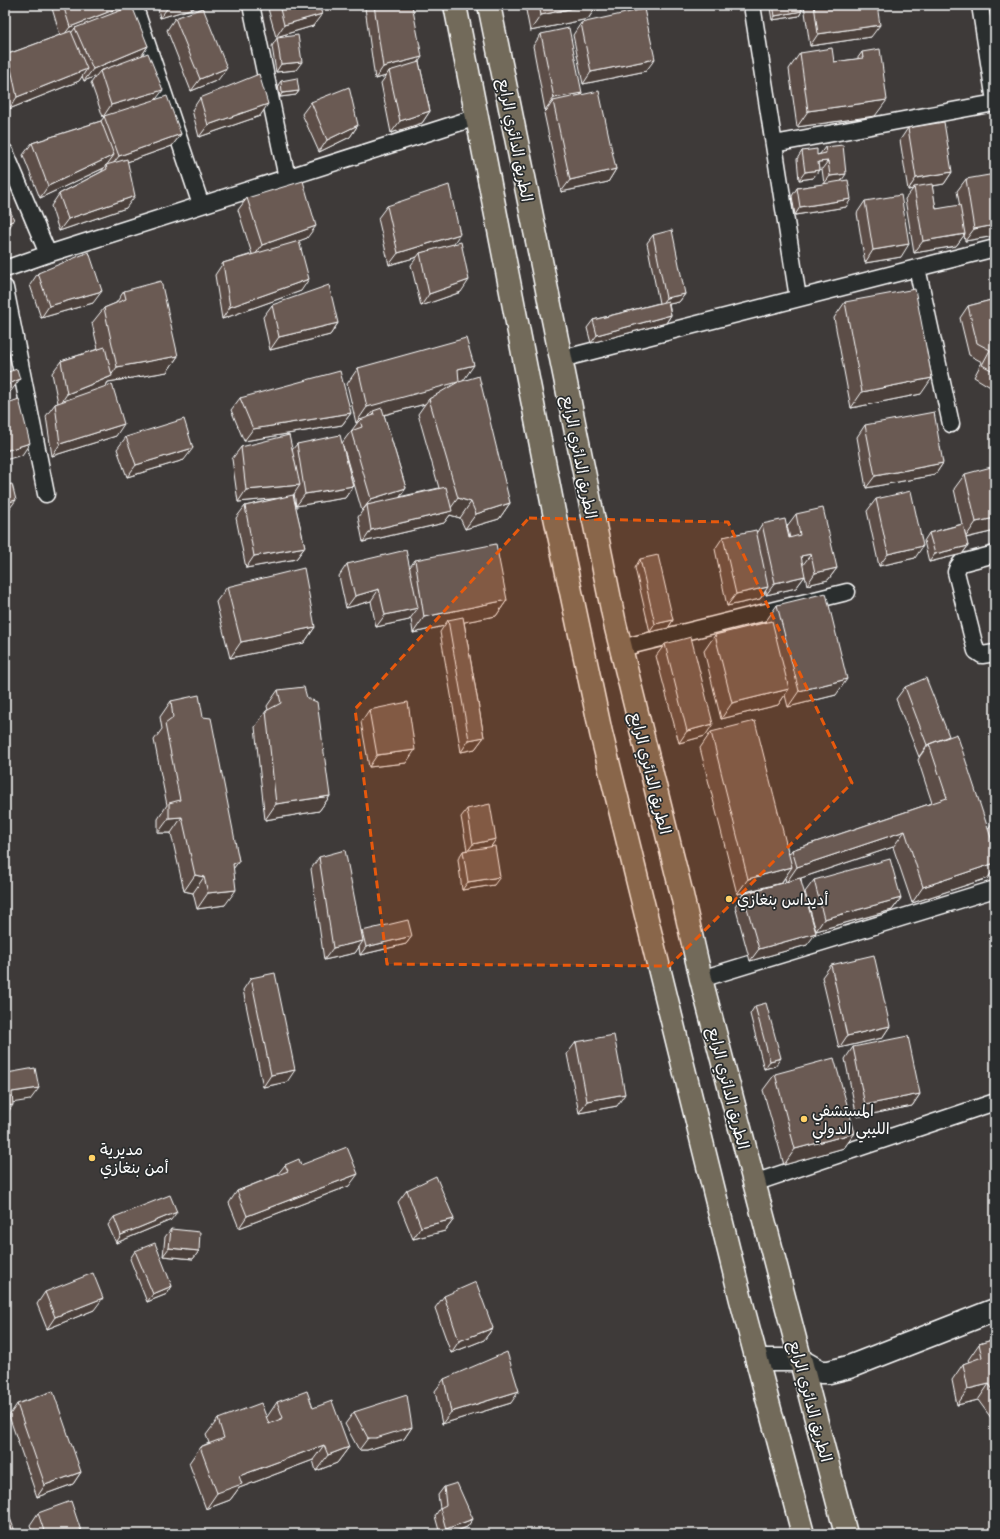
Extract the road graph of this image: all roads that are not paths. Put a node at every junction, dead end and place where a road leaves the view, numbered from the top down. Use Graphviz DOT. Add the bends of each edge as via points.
graph roads {
  1 [pos="134,5"];
  2 [pos="251,5"];
  3 [pos="455,5"];
  4 [pos="490,5"];
  5 [pos="752,5"];
  6 [pos="981,5"];
  7 [pos="995,102"];
  8 [pos="477,117"];
  9 [pos="774,144"];
  10 [pos="5,152"];
  11 [pos="287,178"];
  12 [pos="201,205"];
  13 [pos="995,248"];
  14 [pos="48,254"];
  15 [pos="917,268"];
  16 [pos="5,269"];
  17 [pos="5,288"];
  18 [pos="798,298"];
  19 [pos="560,359"];
  20 [pos="951,424"];
  21 [pos="46,494"];
  22 [pos="995,554"];
  23 [pos="847,592"];
  24 [pos="621,648"];
  25 [pos="995,653"];
  26 [pos="995,889"];
  27 [pos="701,979"];
  28 [pos="995,1102"];
  29 [pos="754,1183"];
  30 [pos="995,1310"];
  31 [pos="757,1360"];
  32 [pos="800,1360"];
  33 [pos="803,1534"];
  34 [pos="846,1534"];
  1 -- 12 [label="street"];
  2 -- 11 [label="street"];
  3 -- 8 [label="main road"];
  4 -- 19 [label="main road, الطريق الدائري الرابع"];
  5 -- 9 [label="street"];
  6 -- 7 [label="street"];
  7 -- 9 [label="street"];
  8 -- 11 [label="street"];
  8 -- 31 [label="main road" via="554,512 598,719"];
  9 -- 18 [label="street"];
  10 -- 14 [label="street"];
  11 -- 12 [label="street"];
  12 -- 14 [label="street"];
  13 -- 15 [label="street"];
  14 -- 16 [label="street"];
  15 -- 18 [label="street"];
  15 -- 20 [label="street"];
  17 -- 21 [label="street"];
  18 -- 19 [label="street"];
  19 -- 24 [label="main road, الطريق الدائري الرابع"];
  22 -- 25 [label="street" via="962,563 956,572 976,651 982,655"];
  23 -- 24 [label="street"];
  24 -- 27 [label="main road, الطريق الدائري الرابع"];
  26 -- 27 [label="street"];
  27 -- 29 [label="main road, الطريق الدائري الرابع"];
  28 -- 29 [label="street"];
  29 -- 32 [label="main road, الطريق الدائري الرابع"];
  30 -- 32 [label="main road" via="838,1370 821,1372"];
  31 -- 32 [label="main road"];
  31 -- 33 [label="main road"];
  32 -- 34 [label="main road, الطريق الدائري الرابع"];
}
